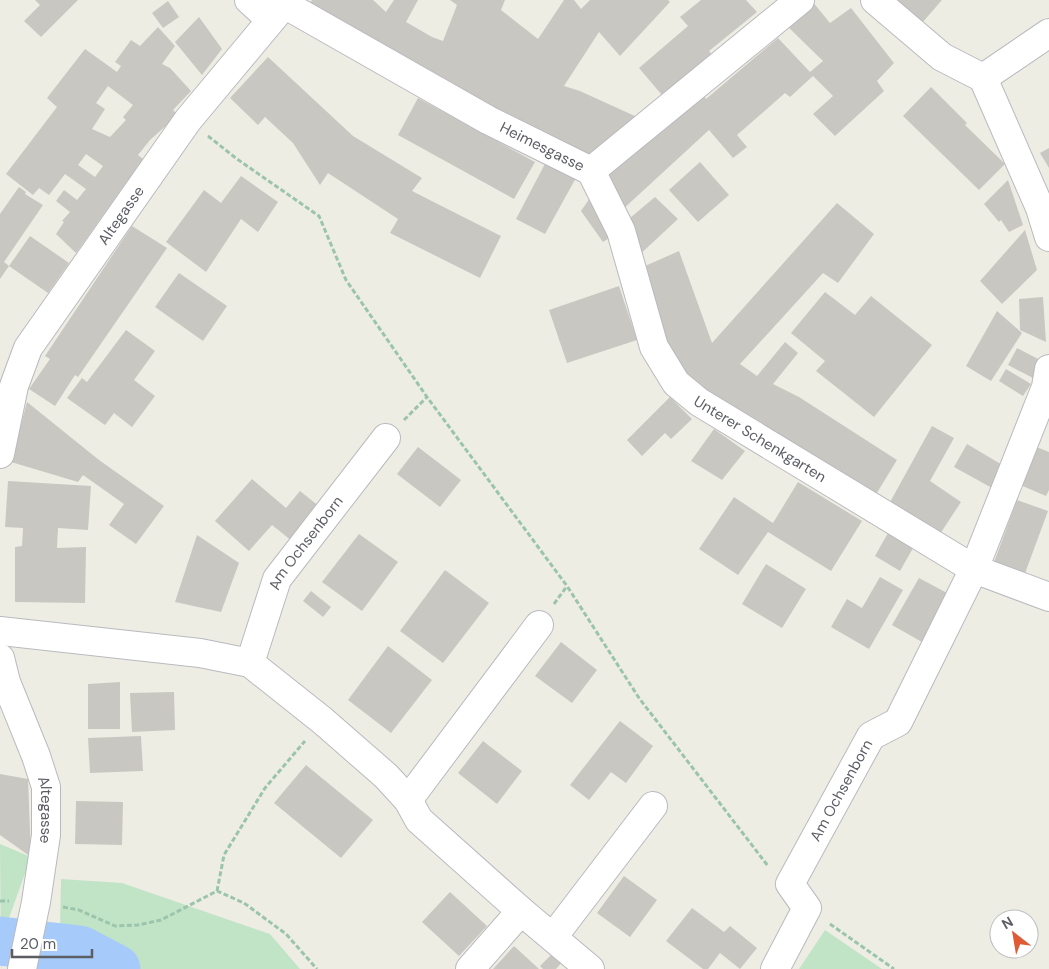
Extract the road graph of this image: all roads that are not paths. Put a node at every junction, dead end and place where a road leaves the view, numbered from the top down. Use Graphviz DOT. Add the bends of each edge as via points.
graph roads {
  1 [pos="249,0"];
  2 [pos="800,0"];
  3 [pos="875,0"];
  4 [pos="281,8"];
  5 [pos="1049,34"];
  6 [pos="983,78"];
  7 [pos="591,171"];
  8 [pos="1049,237"];
  9 [pos="1049,369"];
  10 [pos="386,438"];
  11 [pos="0,454"];
  12 [pos="974,569"];
  13 [pos="1049,597"];
  14 [pos="539,625"];
  15 [pos="0,631"];
  16 [pos="0,658"];
  17 [pos="250,662"];
  18 [pos="408,800"];
  19 [pos="653,806"];
  20 [pos="521,911"];
  21 [pos="553,937"];
  22 [pos="22,969"];
  23 [pos="470,969"];
  24 [pos="590,969"];
  25 [pos="775,969"];
  1 -- 4 [label="street, Heimesgasse"];
  2 -- 7 [label="street, Heimesgasse"];
  3 -- 6 [label="street" via="942,57"];
  4 -- 7 [label="street, Heimesgasse" via="488,120"];
  4 -- 11 [label="street, Altegasse" via="188,120 28,348 14,386"];
  5 -- 6 [label="street"];
  6 -- 8 [label="street" via="1040,208"];
  7 -- 12 [label="street, Unterer Schenkgarten" via="621,231 654,347 676,383 699,402"];
  9 -- 12 [label="street, Am Ochsenborn" via="1046,388"];
  10 -- 17 [label="street, Am Ochsenborn" via="278,579"];
  12 -- 13 [label="street, Unterer Schenkgarten"];
  12 -- 25 [label="street, Am Ochsenborn" via="898,722 871,736 790,884 807,908"];
  14 -- 18 [label="street"];
  15 -- 17 [label="street" via="200,653"];
  16 -- 22 [label="street, Altegasse" via="46,787 46,835"];
  17 -- 18 [label="street" via="386,776"];
  18 -- 20 [label="street" via="419,820"];
  19 -- 21 [label="street"];
  20 -- 21 [label="street"];
  20 -- 23 [label="street"];
  21 -- 24 [label="street"];
}
